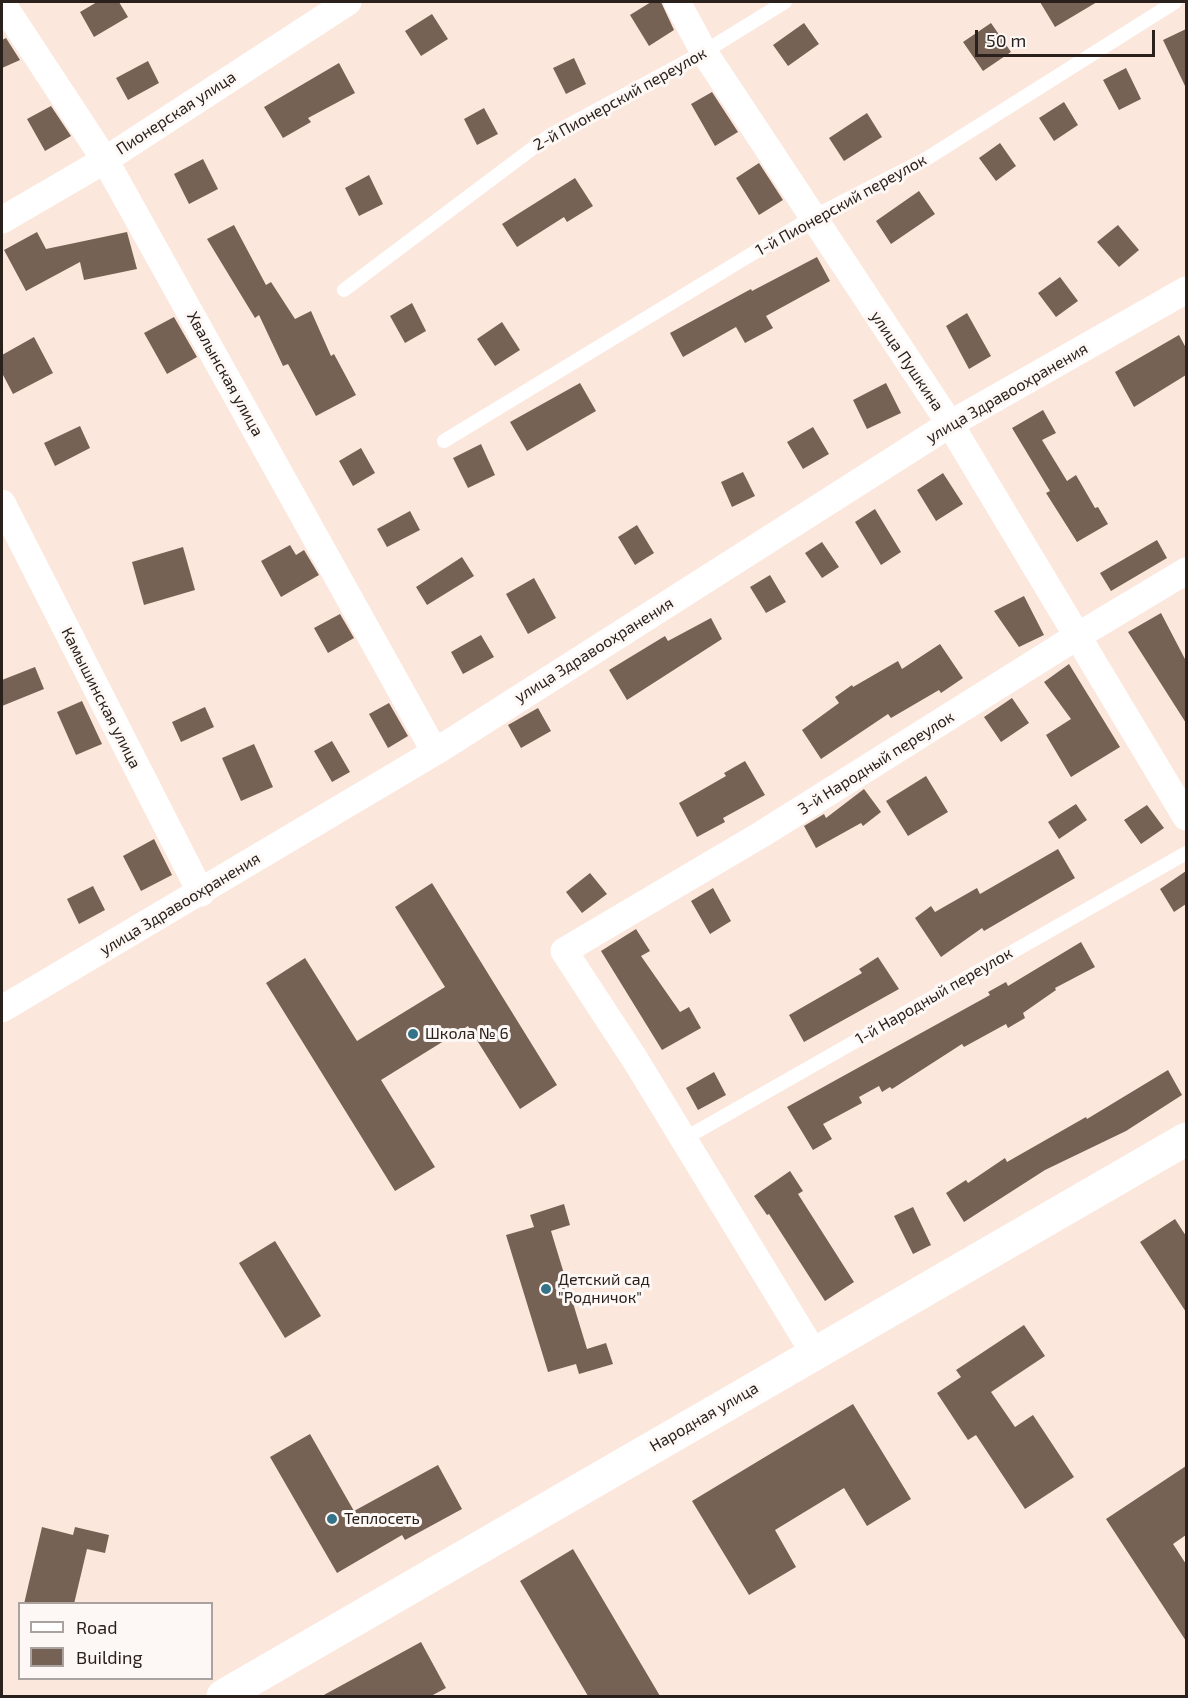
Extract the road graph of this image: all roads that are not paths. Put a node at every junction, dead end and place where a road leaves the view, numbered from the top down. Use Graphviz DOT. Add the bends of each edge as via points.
graph roads {
  1 [pos="348,2"];
  2 [pos="676,2"];
  3 [pos="785,2"];
  4 [pos="1175,2"];
  5 [pos="2,3"];
  6 [pos="704,52"];
  7 [pos="105,159"];
  8 [pos="811,218"];
  9 [pos="2,220"];
  10 [pos="344,290"];
  11 [pos="1186,290"];
  12 [pos="950,424"];
  13 [pos="444,441"];
  14 [pos="2,503"];
  15 [pos="1186,571"];
  16 [pos="1076,637"];
  17 [pos="435,752"];
  18 [pos="1186,817"];
  19 [pos="1186,853"];
  20 [pos="201,893"];
  21 [pos="2,1009"];
  22 [pos="1186,1139"];
  23 [pos="682,1140"];
  24 [pos="814,1353"];
  25 [pos="223,1696"];
  1 -- 7 [label="street, Пионерская улица"];
  2 -- 6 [label="street, улица Пушкина"];
  3 -- 6 [label="lane, 2-й Пионерский переулок"];
  4 -- 8 [label="lane, 1-й Пионерский переулок" via="926,159"];
  5 -- 7 [label="street, Хвалынская улица"];
  6 -- 8 [label="street, улица Пушкина"];
  6 -- 10 [label="lane, 2-й Пионерский переулок" via="549,136"];
  7 -- 9 [label="street, Пионерская улица"];
  7 -- 17 [label="street, Хвалынская улица"];
  8 -- 12 [label="street, улица Пушкина"];
  8 -- 13 [label="lane, 1-й Пионерский переулок"];
  11 -- 12 [label="street, улица Здравоохранения"];
  12 -- 16 [label="street, улица Пушкина"];
  12 -- 17 [label="street, улица Здравоохранения"];
  14 -- 20 [label="street, Камышинская улица"];
  15 -- 16 [label="street, 3-й Народный переулок"];
  16 -- 18 [label="street, улица Пушкина"];
  16 -- 23 [label="street, 3-й Народный переулок" via="762,834 564,951"];
  17 -- 20 [label="street, улица Здравоохранения"];
  19 -- 23 [label="lane, 1-й Народный переулок"];
  20 -- 21 [label="street, улица Здравоохранения"];
  22 -- 24 [label="street, Народная улица"];
  23 -- 24 [label="street"];
  24 -- 25 [label="street, Народная улица"];
}
